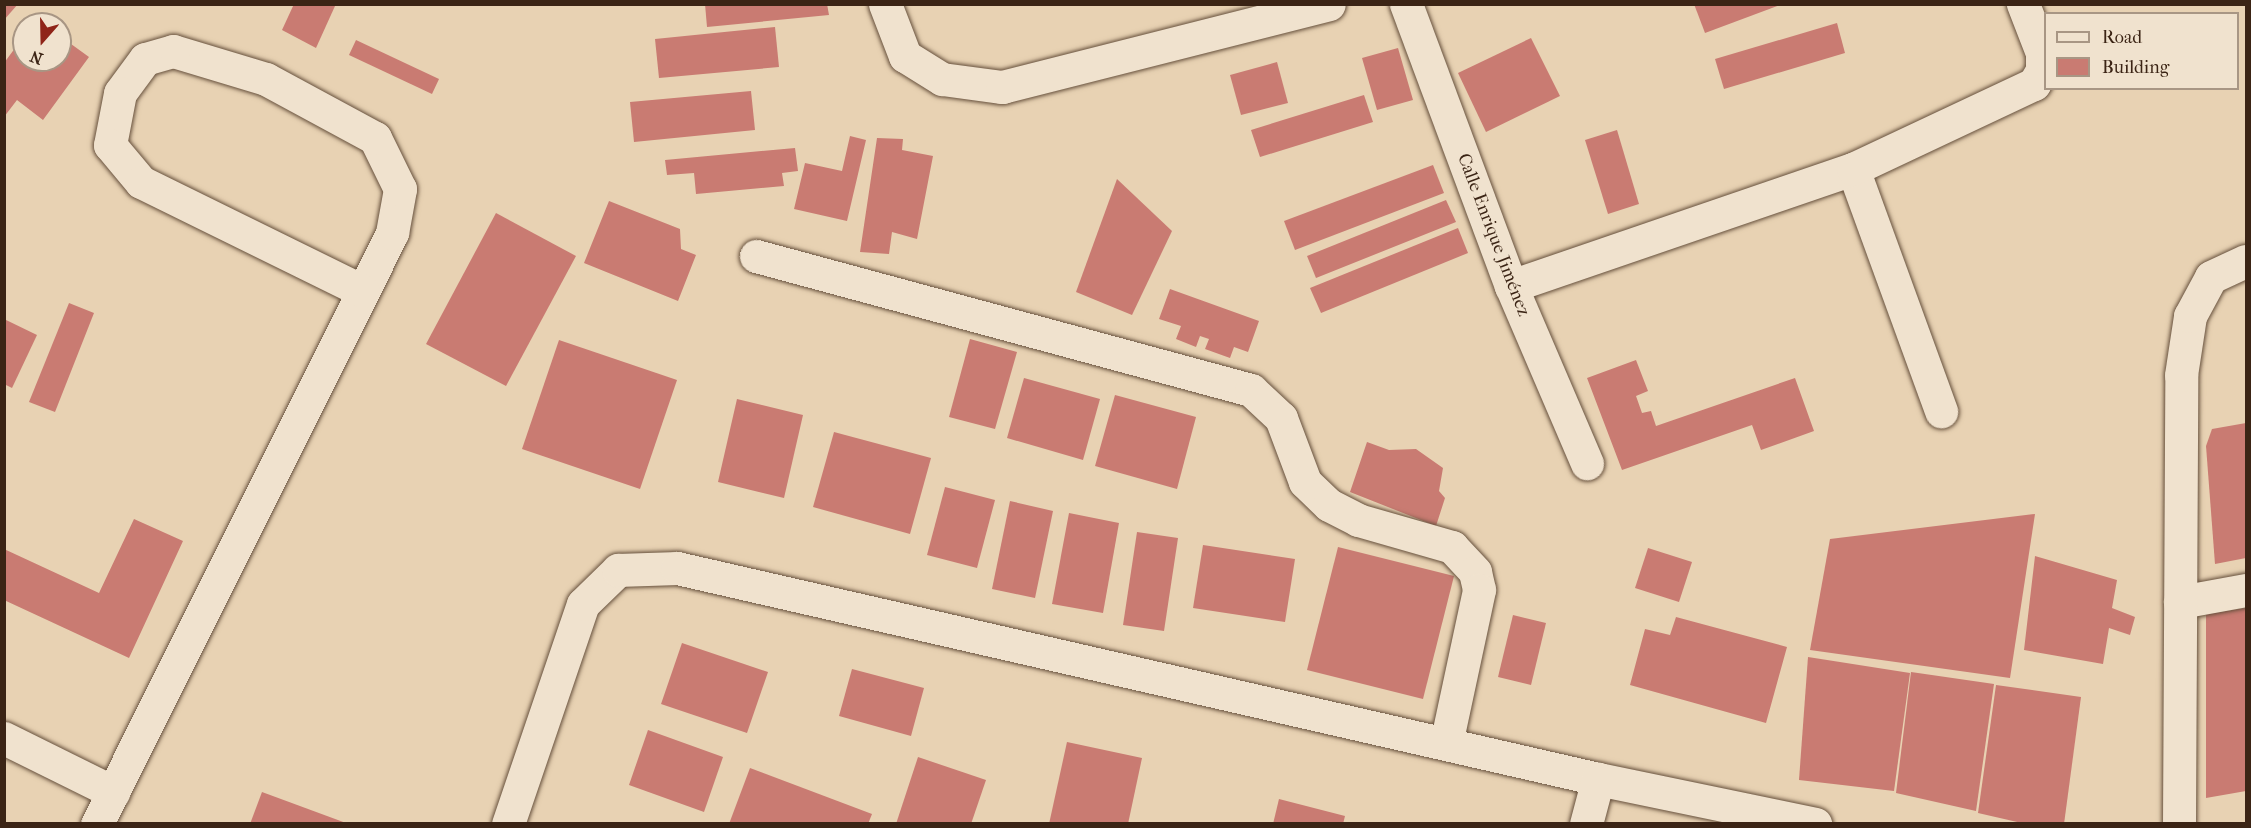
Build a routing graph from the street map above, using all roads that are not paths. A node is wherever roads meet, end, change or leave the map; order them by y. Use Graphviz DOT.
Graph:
graph roads {
  1 [pos="885,4"];
  2 [pos="1329,4"];
  3 [pos="1406,4"];
  4 [pos="2023,4"];
  5 [pos="1854,169"];
  6 [pos="756,256"];
  7 [pos="2247,261"];
  8 [pos="1511,285"];
  9 [pos="363,291"];
  10 [pos="1941,411"];
  11 [pos="1587,463"];
  12 [pos="2247,590"];
  13 [pos="2180,602"];
  14 [pos="4,738"];
  15 [pos="1446,744"];
  16 [pos="1598,779"];
  17 [pos="113,792"];
  18 [pos="97,824"];
  19 [pos="508,824"];
  20 [pos="1586,824"];
  21 [pos="1815,824"];
  22 [pos="2179,824"];
  1 -- 2 [label="street"];
  3 -- 8 [label="street, Calle Enrique Jiménez"];
  4 -- 5 [label="street"];
  5 -- 8 [label="street"];
  5 -- 10 [label="street"];
  6 -- 15 [label="street"];
  7 -- 13 [label="street"];
  8 -- 11 [label="street, Calle Enrique Jiménez"];
  9 -- 9 [label="street"];
  9 -- 17 [label="street"];
  12 -- 13 [label="street"];
  13 -- 22 [label="street"];
  14 -- 17 [label="street"];
  15 -- 16 [label="street"];
  15 -- 19 [label="street"];
  16 -- 20 [label="street"];
  16 -- 21 [label="street"];
  17 -- 18 [label="street"];
}
